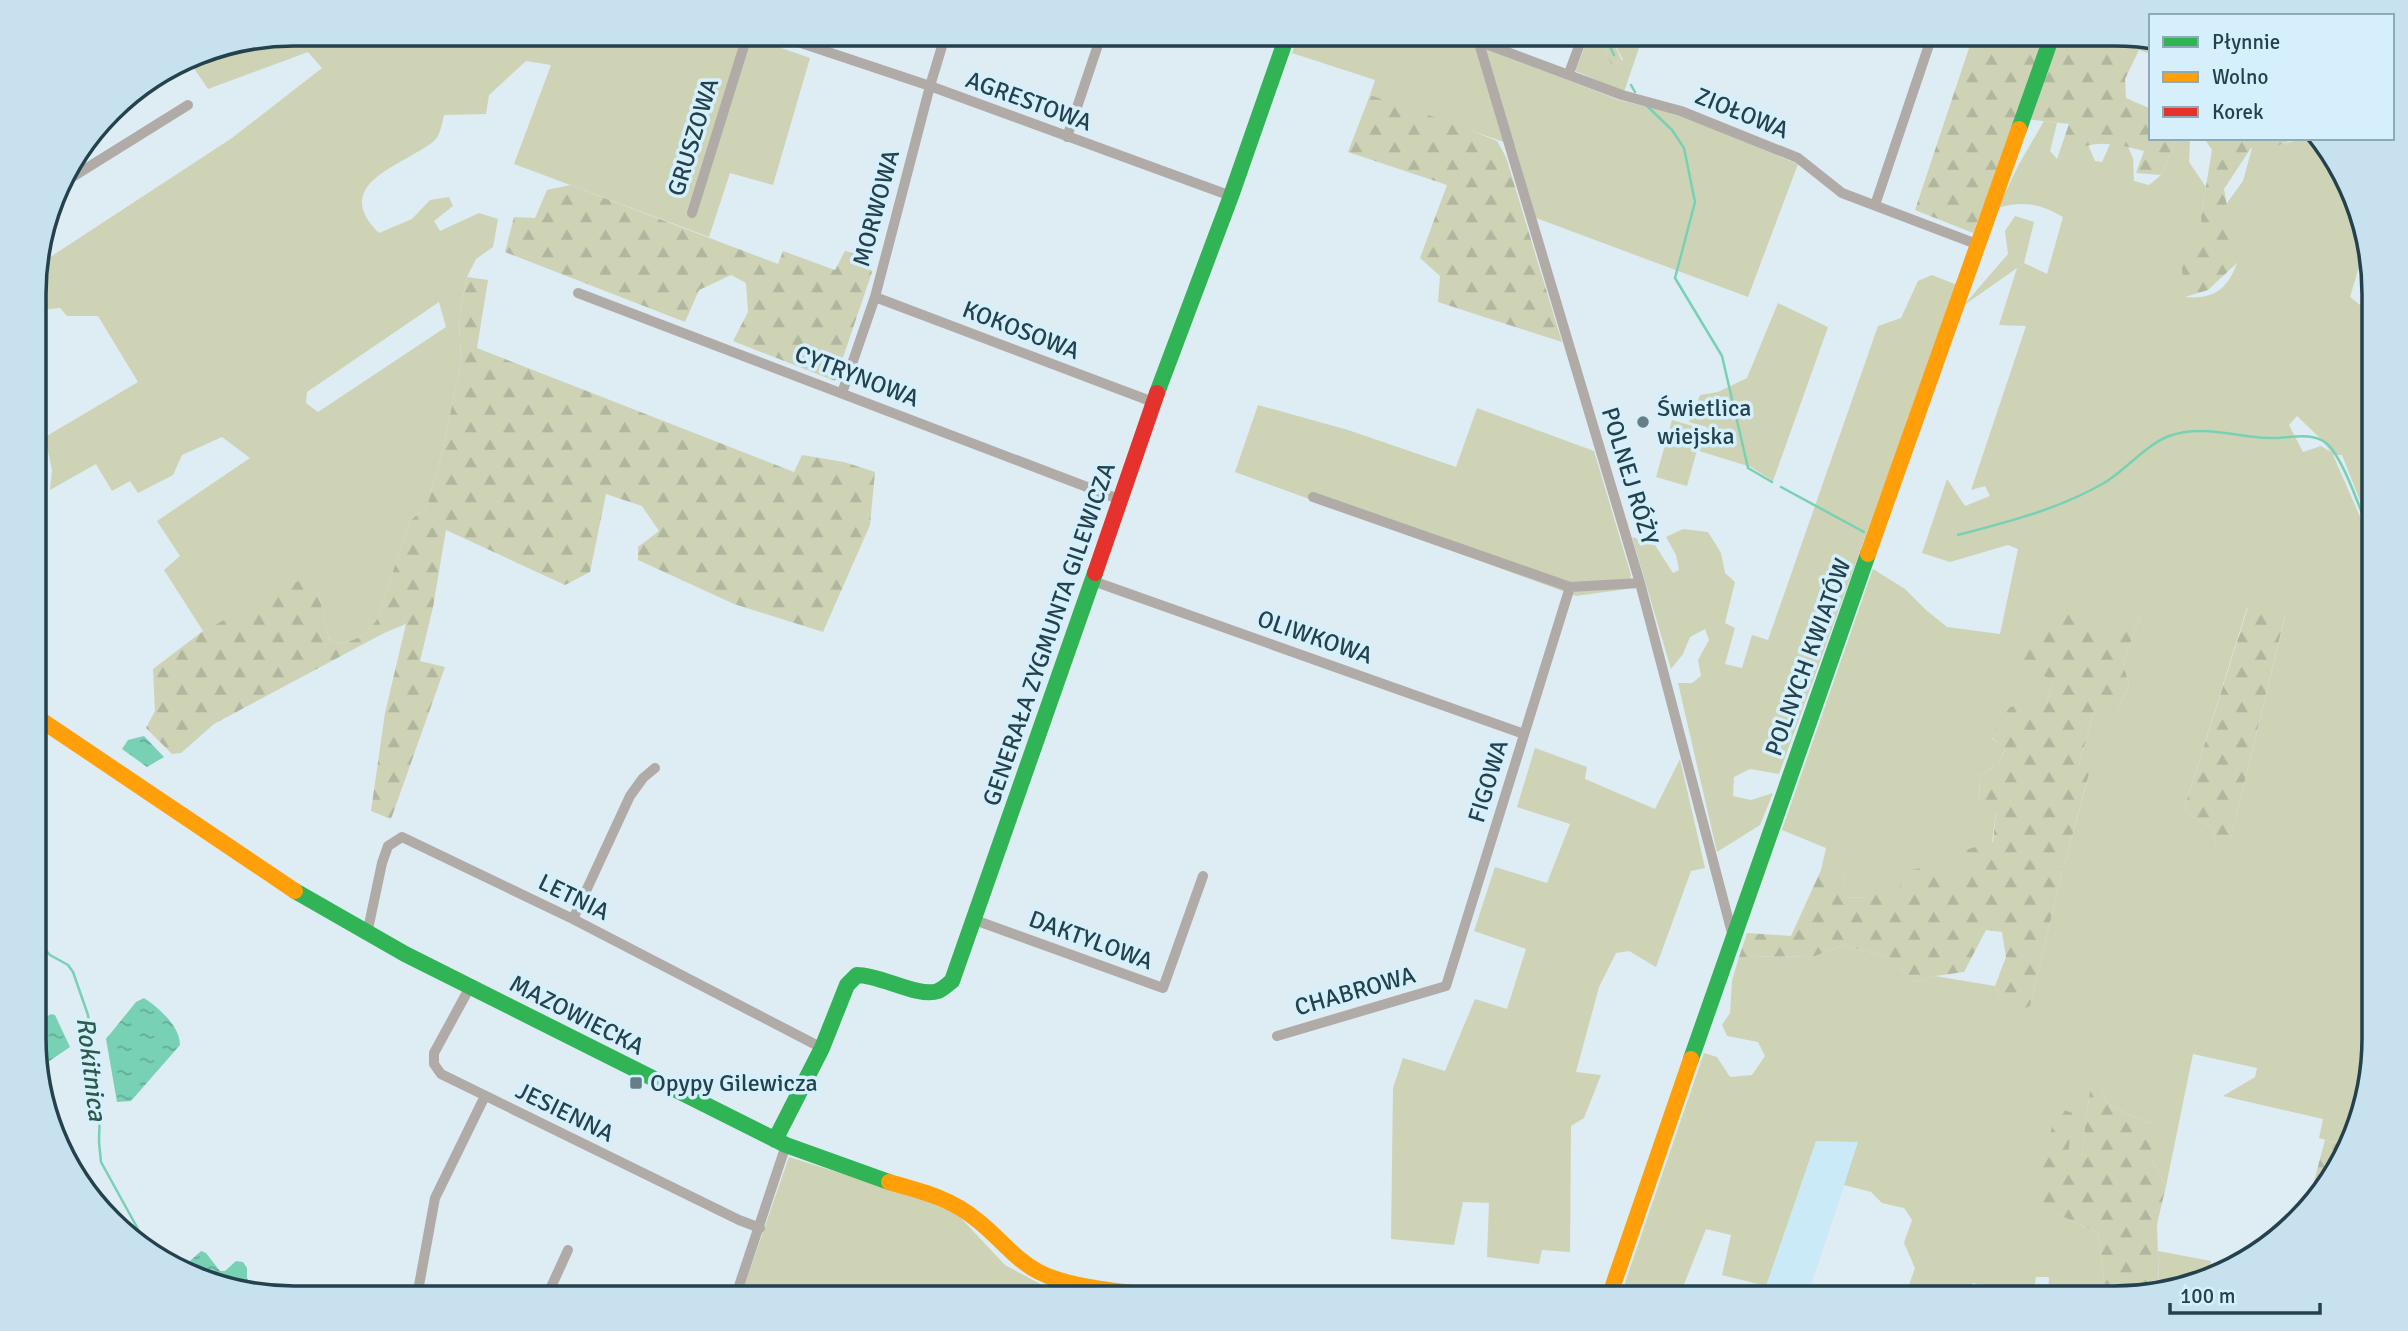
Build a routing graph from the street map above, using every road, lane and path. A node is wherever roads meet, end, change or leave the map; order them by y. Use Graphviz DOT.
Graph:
graph roads {
  1 [pos="744,46"];
  2 [pos="810,46"];
  3 [pos="942,46"];
  4 [pos="1098,46"];
  5 [pos="1283,46"];
  6 [pos="1480,46"];
  7 [pos="1500,46"];
  8 [pos="1579,46"];
  9 [pos="1929,46"];
  10 [pos="2048,46"];
  11 [pos="1569,73"];
  12 [pos="930,86"];
  13 [pos="188,105"];
  14 [pos="1067,137"];
  15 [pos="76,175"];
  16 [pos="1231,197"];
  17 [pos="1875,205"];
  18 [pos="692,213"];
  19 [pos="1979,245"];
  20 [pos="578,293"];
  21 [pos="875,297"];
  22 [pos="842,393"];
  23 [pos="1153,402"];
  24 [pos="1313,497"];
  25 [pos="1121,499"];
  26 [pos="1093,581"];
  27 [pos="1640,583"];
  28 [pos="1570,587"];
  29 [pos="46,723"];
  30 [pos="1524,734"];
  31 [pos="655,768"];
  32 [pos="1203,876"];
  33 [pos="573,919"];
  34 [pos="972,919"];
  35 [pos="367,934"];
  36 [pos="1733,935"];
  37 [pos="470,986"];
  38 [pos="1446,986"];
  39 [pos="1277,1036"];
  40 [pos="822,1048"];
  41 [pos="485,1096"];
  42 [pos="781,1142"];
  43 [pos="760,1228"];
  44 [pos="568,1250"];
  45 [pos="419,1286"];
  46 [pos="552,1286"];
  47 [pos="739,1286"];
  48 [pos="1087,1286"];
  49 [pos="1613,1286"];
  1 -- 18 [label="street, GRUSZOWA"];
  2 -- 12 [label="street, AGRESTOWA"];
  3 -- 12 [label="street, MORWOWA"];
  4 -- 14 [label="street"];
  5 -- 16 [label="street, GENERAŁA ZYGMUNTA GILEWICZA"];
  6 -- 27 [label="street, POLNEJ RÓŻY"];
  7 -- 11 [label="street, ZIOŁOWA"];
  8 -- 11 [label="street"];
  9 -- 17 [label="street"];
  10 -- 19 [label="street, POLNYCH KWIATÓW"];
  11 -- 17 [label="street, ZIOŁOWA"];
  12 -- 14 [label="street, AGRESTOWA"];
  12 -- 21 [label="street, MORWOWA"];
  13 -- 15 [label="street"];
  14 -- 16 [label="street, AGRESTOWA"];
  16 -- 23 [label="street, GENERAŁA ZYGMUNTA GILEWICZA"];
  17 -- 19 [label="street, ZIOŁOWA"];
  19 -- 36 [label="street, POLNYCH KWIATÓW"];
  20 -- 22 [label="street, CYTRYNOWA"];
  21 -- 22 [label="street, MORWOWA"];
  21 -- 23 [label="street, KOKOSOWA"];
  22 -- 25 [label="street, CYTRYNOWA"];
  23 -- 25 [label="street, GENERAŁA ZYGMUNTA GILEWICZA"];
  24 -- 28 [label="street"];
  25 -- 26 [label="street, GENERAŁA ZYGMUNTA GILEWICZA"];
  26 -- 30 [label="street, OLIWKOWA"];
  26 -- 34 [label="street, GENERAŁA ZYGMUNTA GILEWICZA"];
  27 -- 28 [label="street"];
  27 -- 36 [label="street, POLNEJ RÓŻY"];
  28 -- 30 [label="street, FIGOWA"];
  29 -- 35 [label="street, MAZOWIECKA"];
  30 -- 38 [label="street, FIGOWA"];
  31 -- 33 [label="street"];
  32 -- 34 [label="street, DAKTYLOWA"];
  33 -- 35 [label="street, LETNIA"];
  33 -- 40 [label="street, LETNIA"];
  34 -- 40 [label="street, GENERAŁA ZYGMUNTA GILEWICZA"];
  35 -- 37 [label="street, MAZOWIECKA"];
  36 -- 49 [label="street, POLNYCH KWIATÓW"];
  37 -- 41 [label="street, JESIENNA"];
  37 -- 42 [label="street, MAZOWIECKA"];
  38 -- 39 [label="street, CHABROWA"];
  40 -- 42 [label="street, GENERAŁA ZYGMUNTA GILEWICZA"];
  41 -- 43 [label="street, JESIENNA"];
  41 -- 45 [label="street"];
  42 -- 43 [label="street"];
  42 -- 48 [label="street, MAZOWIECKA"];
  43 -- 47 [label="street"];
  44 -- 46 [label="street"];
}
